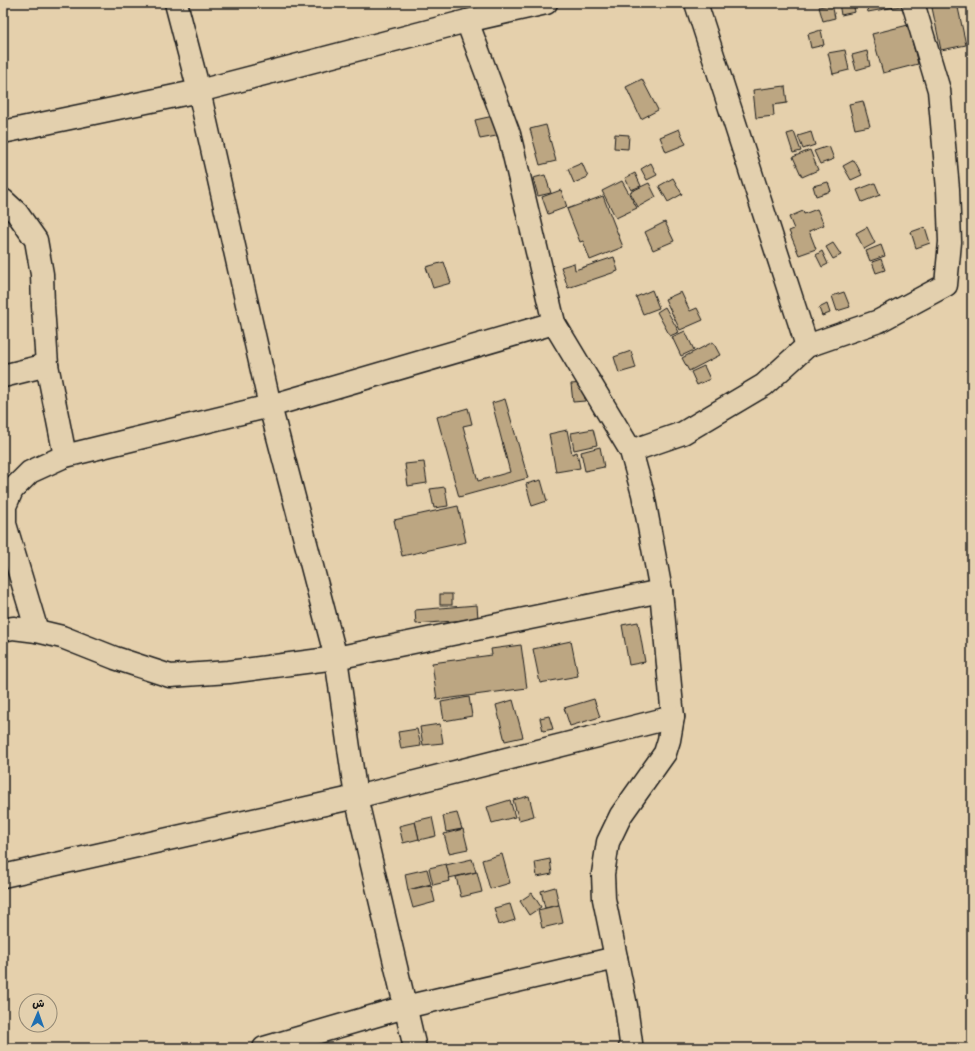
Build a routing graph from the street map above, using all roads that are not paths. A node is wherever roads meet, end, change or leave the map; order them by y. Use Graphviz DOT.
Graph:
graph roads {
  1 [pos="176,3"];
  2 [pos="546,3"];
  3 [pos="696,3"];
  4 [pos="912,3"];
  5 [pos="467,21"];
  6 [pos="199,91"];
  7 [pos="3,132"];
  8 [pos="3,200"];
  9 [pos="554,323"];
  10 [pos="807,346"];
  11 [pos="48,365"];
  12 [pos="3,376"];
  13 [pos="270,406"];
  14 [pos="631,451"];
  15 [pos="65,456"];
  16 [pos="660,591"];
  17 [pos="3,630"];
  18 [pos="37,631"];
  19 [pos="336,658"];
  20 [pos="673,717"];
  21 [pos="356,797"];
  22 [pos="3,876"];
  23 [pos="616,958"];
  24 [pos="405,1007"];
  25 [pos="264,1048"];
  26 [pos="415,1048"];
  27 [pos="630,1048"];
  1 -- 6 [label="street"];
  2 -- 5 [label="street"];
  3 -- 10 [label="street"];
  4 -- 10 [label="street"];
  5 -- 6 [label="street"];
  5 -- 9 [label="street"];
  6 -- 7 [label="street"];
  6 -- 13 [label="street"];
  8 -- 11 [label="street"];
  9 -- 13 [label="street"];
  9 -- 14 [label="street"];
  10 -- 14 [label="street"];
  11 -- 12 [label="street"];
  11 -- 15 [label="street"];
  13 -- 15 [label="street"];
  13 -- 19 [label="street"];
  14 -- 16 [label="street"];
  15 -- 18 [label="street"];
  16 -- 19 [label="street"];
  16 -- 20 [label="street"];
  17 -- 18 [label="street"];
  18 -- 19 [label="street"];
  19 -- 21 [label="street"];
  20 -- 21 [label="street"];
  20 -- 23 [label="street"];
  21 -- 22 [label="street"];
  21 -- 24 [label="street"];
  23 -- 24 [label="street"];
  23 -- 27 [label="street"];
  24 -- 25 [label="street"];
  24 -- 26 [label="street"];
}
